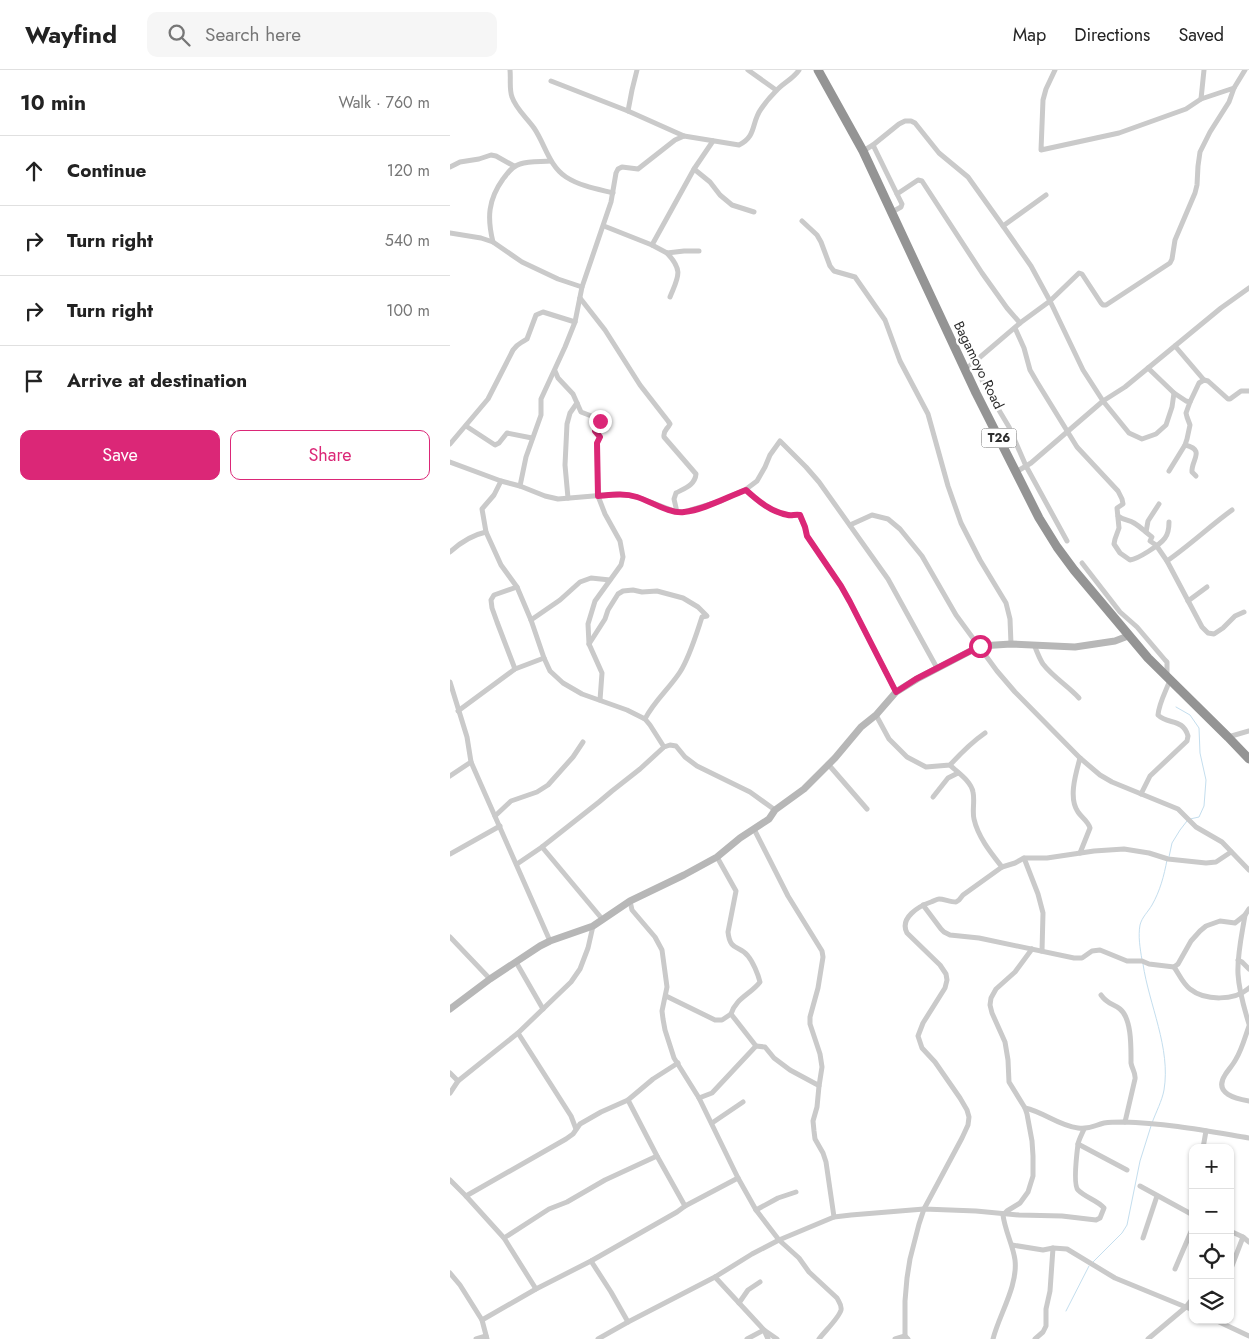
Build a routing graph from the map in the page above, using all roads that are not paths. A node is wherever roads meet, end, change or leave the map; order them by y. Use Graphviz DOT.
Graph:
graph roads {
  1 [pos="510,70"];
  2 [pos="629,70"];
  3 [pos="748,70"];
  4 [pos="799,70"];
  5 [pos="818,70"];
  6 [pos="1055,70"];
  7 [pos="1204,70"];
  8 [pos="1245,70"];
  9 [pos="637,71"];
  10 [pos="551,81"];
  11 [pos="1234,88"];
  12 [pos="776,90"];
  13 [pos="1201,99"];
  14 [pos="628,111"];
  15 [pos="684,136"];
  16 [pos="713,141"];
  17 [pos="873,145"];
  18 [pos="863,151"];
  19 [pos="551,161"];
  20 [pos="514,166"];
  21 [pos="450,167"];
  22 [pos="694,169"];
  23 [pos="613,194"];
  24 [pos="898,194"];
  25 [pos="1046,195"];
  26 [pos="754,212"];
  27 [pos="892,212"];
  28 [pos="802,221"];
  29 [pos="604,226"];
  30 [pos="1003,226"];
  31 [pos="450,232"];
  32 [pos="493,242"];
  33 [pos="652,246"];
  34 [pos="699,251"];
  35 [pos="667,253"];
  36 [pos="582,287"];
  37 [pos="1249,288"];
  38 [pos="670,297"];
  39 [pos="580,298"];
  40 [pos="1050,301"];
  41 [pos="574,322"];
  42 [pos="1020,323"];
  43 [pos="1015,328"];
  44 [pos="1175,346"];
  45 [pos="975,362"];
  46 [pos="1148,368"];
  47 [pos="965,370"];
  48 [pos="554,371"];
  49 [pos="1204,380"];
  50 [pos="1249,390"];
  51 [pos="1174,393"];
  52 [pos="1104,402"];
  53 [pos="1190,402"];
  54 [pos="577,403"];
  55 [pos="466,426"];
  56 [pos="1069,432"];
  57 [pos="532,438"];
  58 [pos="450,444"];
  59 [pos="1185,445"];
  60 [pos="450,462"];
  61 [pos="1026,466"];
  62 [pos="1169,471"];
  63 [pos="1016,472"];
  64 [pos="1196,476"];
  65 [pos="501,481"];
  66 [pos="520,486"];
  67 [pos="746,490"];
  68 [pos="598,496"];
  69 [pos="568,498"];
  70 [pos="1159,504"];
  71 [pos="1232,510"];
  72 [pos="677,512"];
  73 [pos="1118,516"];
  74 [pos="1169,522"];
  75 [pos="850,525"];
  76 [pos="486,532"];
  77 [pos="1146,532"];
  78 [pos="1067,541"];
  79 [pos="1156,545"];
  80 [pos="450,552"];
  81 [pos="1167,561"];
  82 [pos="1082,563"];
  83 [pos="610,580"];
  84 [pos="517,587"];
  85 [pos="1207,587"];
  86 [pos="1188,601"];
  87 [pos="1244,612"];
  88 [pos="1117,615"];
  89 [pos="531,620"];
  90 [pos="1128,636"];
  91 [pos="589,644"];
  92 [pos="1011,644"];
  93 [pos="1034,645"];
  94 [pos="980,646"];
  95 [pos="544,658"];
  96 [pos="937,668"];
  97 [pos="515,669"];
  98 [pos="1168,678"];
  99 [pos="450,682"];
  100 [pos="896,692"];
  101 [pos="1079,698"];
  102 [pos="600,700"];
  103 [pos="458,711"];
  104 [pos="876,715"];
  105 [pos="645,719"];
  106 [pos="1249,731"];
  107 [pos="985,733"];
  108 [pos="1228,737"];
  109 [pos="583,742"];
  110 [pos="664,747"];
  111 [pos="1080,758"];
  112 [pos="1249,759"];
  113 [pos="471,762"];
  114 [pos="828,764"];
  115 [pos="950,765"];
  116 [pos="958,773"];
  117 [pos="450,776"];
  118 [pos="1141,794"];
  119 [pos="933,797"];
  120 [pos="867,809"];
  121 [pos="774,810"];
  122 [pos="495,816"];
  123 [pos="500,826"];
  124 [pos="754,829"];
  125 [pos="542,847"];
  126 [pos="1231,852"];
  127 [pos="1080,853"];
  128 [pos="450,854"];
  129 [pos="717,857"];
  130 [pos="1024,858"];
  131 [pos="517,864"];
  132 [pos="1002,867"];
  133 [pos="1249,870"];
  134 [pos="630,901"];
  135 [pos="923,905"];
  136 [pos="1249,910"];
  137 [pos="1245,915"];
  138 [pos="602,920"];
  139 [pos="593,926"];
  140 [pos="450,936"];
  141 [pos="550,941"];
  142 [pos="1032,949"];
  143 [pos="1042,951"];
  144 [pos="1238,960"];
  145 [pos="516,962"];
  146 [pos="1174,967"];
  147 [pos="1249,969"];
  148 [pos="490,979"];
  149 [pos="1249,988"];
  150 [pos="1242,994"];
  151 [pos="1101,995"];
  152 [pos="666,996"];
  153 [pos="450,1009"];
  154 [pos="543,1009"];
  155 [pos="731,1014"];
  156 [pos="1249,1025"];
  157 [pos="518,1033"];
  158 [pos="756,1046"];
  159 [pos="678,1063"];
  160 [pos="450,1073"];
  161 [pos="458,1082"];
  162 [pos="819,1086"];
  163 [pos="450,1093"];
  164 [pos="699,1098"];
  165 [pos="628,1100"];
  166 [pos="1249,1101"];
  167 [pos="743,1102"];
  168 [pos="1025,1108"];
  169 [pos="1125,1122"];
  170 [pos="712,1123"];
  171 [pos="576,1129"];
  172 [pos="1084,1129"];
  173 [pos="1206,1130"];
  174 [pos="1249,1138"];
  175 [pos="1078,1144"];
  176 [pos="1204,1144"];
  177 [pos="657,1156"];
  178 [pos="1128,1170"];
  179 [pos="738,1178"];
  180 [pos="450,1180"];
  181 [pos="1140,1186"];
  182 [pos="796,1192"];
  183 [pos="466,1196"];
  184 [pos="1157,1196"];
  185 [pos="685,1206"];
  186 [pos="756,1210"];
  187 [pos="924,1210"];
  188 [pos="1189,1213"];
  189 [pos="1003,1214"];
  190 [pos="834,1217"];
  191 [pos="1234,1233"];
  192 [pos="1190,1234"];
  193 [pos="1243,1237"];
  194 [pos="504,1238"];
  195 [pos="1143,1238"];
  196 [pos="779,1240"];
  197 [pos="1249,1242"];
  198 [pos="1012,1245"];
  199 [pos="1053,1248"];
  200 [pos="591,1261"];
  201 [pos="1234,1261"];
  202 [pos="1174,1269"];
  203 [pos="450,1273"];
  204 [pos="715,1277"];
  205 [pos="760,1282"];
  206 [pos="536,1289"];
  207 [pos="1189,1303"];
  208 [pos="739,1304"];
  209 [pos="1186,1307"];
  210 [pos="1189,1308"];
  211 [pos="482,1320"];
  212 [pos="628,1322"];
  213 [pos="1224,1324"];
  214 [pos="764,1330"];
  215 [pos="1249,1336"];
  216 [pos="486,1337"];
  217 [pos="906,1338"];
  218 [pos="476,1339"];
  219 [pos="598,1339"];
  220 [pos="747,1339"];
  221 [pos="768,1339"];
  222 [pos="777,1339"];
  223 [pos="819,1339"];
  224 [pos="895,1339"];
  225 [pos="993,1339"];
  226 [pos="1036,1339"];
  227 [pos="1148,1339"];
  1 -- 19 [label="street"];
  2 -- 9 [label="street"];
  3 -- 12 [label="street"];
  4 -- 12 [label="street"];
  5 -- 18 [label="highway, Bagamoyo Road / T26"];
  6 -- 13 [label="street"];
  7 -- 13 [label="street"];
  8 -- 11 [label="street"];
  9 -- 14 [label="street"];
  10 -- 14 [label="street"];
  11 -- 13 [label="street"];
  11 -- 40 [label="street"];
  12 -- 16 [label="street"];
  14 -- 15 [label="street"];
  15 -- 16 [label="street"];
  15 -- 23 [label="street"];
  16 -- 22 [label="street"];
  17 -- 18 [label="street"];
  17 -- 24 [label="street"];
  17 -- 30 [label="street"];
  18 -- 27 [label="highway, Bagamoyo Road / T26"];
  19 -- 20 [label="street"];
  19 -- 23 [label="street"];
  20 -- 21 [label="street"];
  20 -- 32 [label="street"];
  22 -- 26 [label="street"];
  22 -- 33 [label="street"];
  23 -- 29 [label="street"];
  24 -- 27 [label="street"];
  24 -- 42 [label="street"];
  25 -- 30 [label="street"];
  27 -- 47 [label="highway, Bagamoyo Road / T26"];
  28 -- 92 [label="street"];
  29 -- 33 [label="street"];
  29 -- 36 [label="street"];
  30 -- 40 [label="street"];
  31 -- 32 [label="street"];
  32 -- 36 [label="street"];
  33 -- 35 [label="street"];
  34 -- 35 [label="street"];
  35 -- 38 [label="street"];
  36 -- 39 [label="street"];
  37 -- 44 [label="street"];
  39 -- 41 [label="street"];
  39 -- 72 [label="street"];
  40 -- 42 [label="street"];
  40 -- 52 [label="street"];
  41 -- 48 [label="street"];
  41 -- 55 [label="street"];
  42 -- 43 [label="street"];
  43 -- 45 [label="street"];
  43 -- 56 [label="street"];
  44 -- 46 [label="street"];
  44 -- 49 [label="street"];
  45 -- 47 [label="street"];
  45 -- 61 [label="street"];
  46 -- 51 [label="street"];
  46 -- 52 [label="street"];
  47 -- 63 [label="highway, Bagamoyo Road / T26"];
  48 -- 54 [label="street"];
  48 -- 57 [label="street"];
  49 -- 50 [label="street"];
  49 -- 53 [label="street"];
  51 -- 52 [label="street"];
  51 -- 53 [label="street"];
  52 -- 56 [label="street"];
  53 -- 59 [label="street"];
  54 -- 68 [label="street"];
  54 -- 69 [label="street"];
  55 -- 57 [label="street"];
  55 -- 58 [label="street"];
  56 -- 61 [label="street"];
  56 -- 73 [label="street"];
  57 -- 66 [label="street"];
  59 -- 62 [label="street"];
  59 -- 64 [label="street"];
  60 -- 65 [label="street"];
  61 -- 63 [label="street"];
  61 -- 78 [label="street"];
  63 -- 88 [label="highway, Bagamoyo Road / T26"];
  65 -- 66 [label="street"];
  65 -- 76 [label="street"];
  66 -- 69 [label="street"];
  67 -- 72 [label="street"];
  67 -- 75 [label="street"];
  67 -- 100 [label="street"];
  68 -- 69 [label="street"];
  68 -- 72 [label="street"];
  68 -- 83 [label="street"];
  70 -- 77 [label="street"];
  71 -- 81 [label="street"];
  73 -- 77 [label="street"];
  73 -- 79 [label="street"];
  74 -- 79 [label="street"];
  75 -- 94 [label="street"];
  75 -- 96 [label="street"];
  76 -- 80 [label="street"];
  76 -- 84 [label="street"];
  77 -- 79 [label="street"];
  79 -- 81 [label="street"];
  81 -- 86 [label="street"];
  82 -- 88 [label="street"];
  83 -- 89 [label="street"];
  83 -- 91 [label="street"];
  84 -- 89 [label="street"];
  84 -- 97 [label="street"];
  85 -- 86 [label="street"];
  86 -- 87 [label="street"];
  88 -- 90 [label="highway, Bagamoyo Road / T26"];
  88 -- 98 [label="street"];
  89 -- 95 [label="street"];
  90 -- 93 [label="street"];
  90 -- 98 [label="highway, Bagamoyo Road / T26"];
  91 -- 102 [label="street"];
  91 -- 105 [label="street"];
  92 -- 93 [label="street"];
  92 -- 94 [label="street"];
  93 -- 101 [label="street"];
  94 -- 96 [label="street"];
  94 -- 111 [label="street"];
  95 -- 97 [label="street"];
  95 -- 102 [label="street"];
  96 -- 100 [label="street"];
  97 -- 103 [label="street"];
  98 -- 108 [label="highway, Bagamoyo Road / T26"];
  98 -- 118 [label="street"];
  99 -- 103 [label="street"];
  100 -- 104 [label="street"];
  102 -- 105 [label="street"];
  103 -- 113 [label="street"];
  104 -- 114 [label="street"];
  104 -- 115 [label="street"];
  105 -- 110 [label="street"];
  106 -- 108 [label="street"];
  107 -- 115 [label="street"];
  108 -- 112 [label="highway, Bagamoyo Road / T26"];
  109 -- 122 [label="street"];
  110 -- 121 [label="street"];
  110 -- 125 [label="street"];
  111 -- 118 [label="street"];
  111 -- 127 [label="street"];
  113 -- 117 [label="street"];
  113 -- 122 [label="street"];
  114 -- 120 [label="street"];
  114 -- 121 [label="street"];
  115 -- 116 [label="street"];
  116 -- 119 [label="street"];
  116 -- 132 [label="street"];
  118 -- 126 [label="street"];
  121 -- 124 [label="street"];
  122 -- 123 [label="street"];
  123 -- 128 [label="street"];
  123 -- 131 [label="street"];
  124 -- 129 [label="street"];
  124 -- 162 [label="street"];
  125 -- 131 [label="street"];
  125 -- 138 [label="street"];
  126 -- 127 [label="street"];
  126 -- 133 [label="street"];
  127 -- 130 [label="street"];
  129 -- 134 [label="street"];
  129 -- 155 [label="street"];
  130 -- 132 [label="street"];
  130 -- 143 [label="street"];
  131 -- 141 [label="street"];
  132 -- 135 [label="street"];
  134 -- 138 [label="street"];
  134 -- 152 [label="street"];
  135 -- 142 [label="street"];
  135 -- 187 [label="street"];
  136 -- 137 [label="street"];
  137 -- 144 [label="street"];
  137 -- 146 [label="street"];
  138 -- 139 [label="street"];
  139 -- 141 [label="street"];
  139 -- 154 [label="street"];
  140 -- 148 [label="street"];
  141 -- 145 [label="street"];
  142 -- 143 [label="street"];
  142 -- 168 [label="street"];
  143 -- 146 [label="street"];
  144 -- 147 [label="street"];
  144 -- 150 [label="street"];
  145 -- 148 [label="street"];
  145 -- 154 [label="street"];
  146 -- 150 [label="street"];
  148 -- 153 [label="street"];
  149 -- 150 [label="street"];
  150 -- 156 [label="street"];
  151 -- 169 [label="street"];
  152 -- 155 [label="street"];
  152 -- 159 [label="street"];
  154 -- 157 [label="street"];
  155 -- 158 [label="street"];
  156 -- 166 [label="street"];
  157 -- 161 [label="street"];
  157 -- 171 [label="street"];
  158 -- 162 [label="street"];
  158 -- 164 [label="street"];
  159 -- 164 [label="street"];
  159 -- 165 [label="street"];
  160 -- 161 [label="street"];
  161 -- 163 [label="street"];
  162 -- 190 [label="street"];
  164 -- 170 [label="street"];
  165 -- 171 [label="street"];
  165 -- 177 [label="street"];
  167 -- 170 [label="street"];
  168 -- 172 [label="street"];
  168 -- 189 [label="street"];
  169 -- 172 [label="street"];
  169 -- 173 [label="street"];
  170 -- 179 [label="street"];
  171 -- 183 [label="street"];
  172 -- 175 [label="street"];
  173 -- 174 [label="street"];
  173 -- 176 [label="street"];
  175 -- 178 [label="street"];
  175 -- 189 [label="street"];
  177 -- 185 [label="street"];
  177 -- 194 [label="street"];
  179 -- 185 [label="street"];
  179 -- 186 [label="street"];
  180 -- 183 [label="street"];
  181 -- 184 [label="street"];
  182 -- 186 [label="street"];
  183 -- 194 [label="street"];
  184 -- 188 [label="street"];
  184 -- 195 [label="street"];
  185 -- 200 [label="street"];
  186 -- 196 [label="street"];
  187 -- 189 [label="street"];
  187 -- 190 [label="street"];
  187 -- 217 [label="street"];
  189 -- 198 [label="street"];
  190 -- 196 [label="street"];
  191 -- 193 [label="street"];
  192 -- 202 [label="street"];
  193 -- 197 [label="street"];
  193 -- 201 [label="street"];
  194 -- 206 [label="street"];
  196 -- 204 [label="street"];
  196 -- 223 [label="street"];
  198 -- 199 [label="street"];
  198 -- 225 [label="street"];
  199 -- 209 [label="street"];
  199 -- 226 [label="street"];
  200 -- 206 [label="street"];
  200 -- 212 [label="street"];
  203 -- 211 [label="street"];
  204 -- 208 [label="street"];
  204 -- 212 [label="street"];
  205 -- 208 [label="street"];
  206 -- 211 [label="street"];
  207 -- 209 [label="street"];
  208 -- 214 [label="street"];
  209 -- 210 [label="street"];
  209 -- 227 [label="street"];
  211 -- 216 [label="street"];
  212 -- 219 [label="street"];
  213 -- 215 [label="street"];
  214 -- 220 [label="street"];
  214 -- 221 [label="street"];
  214 -- 222 [label="street"];
  216 -- 218 [label="street"];
  217 -- 224 [label="street"];
}
